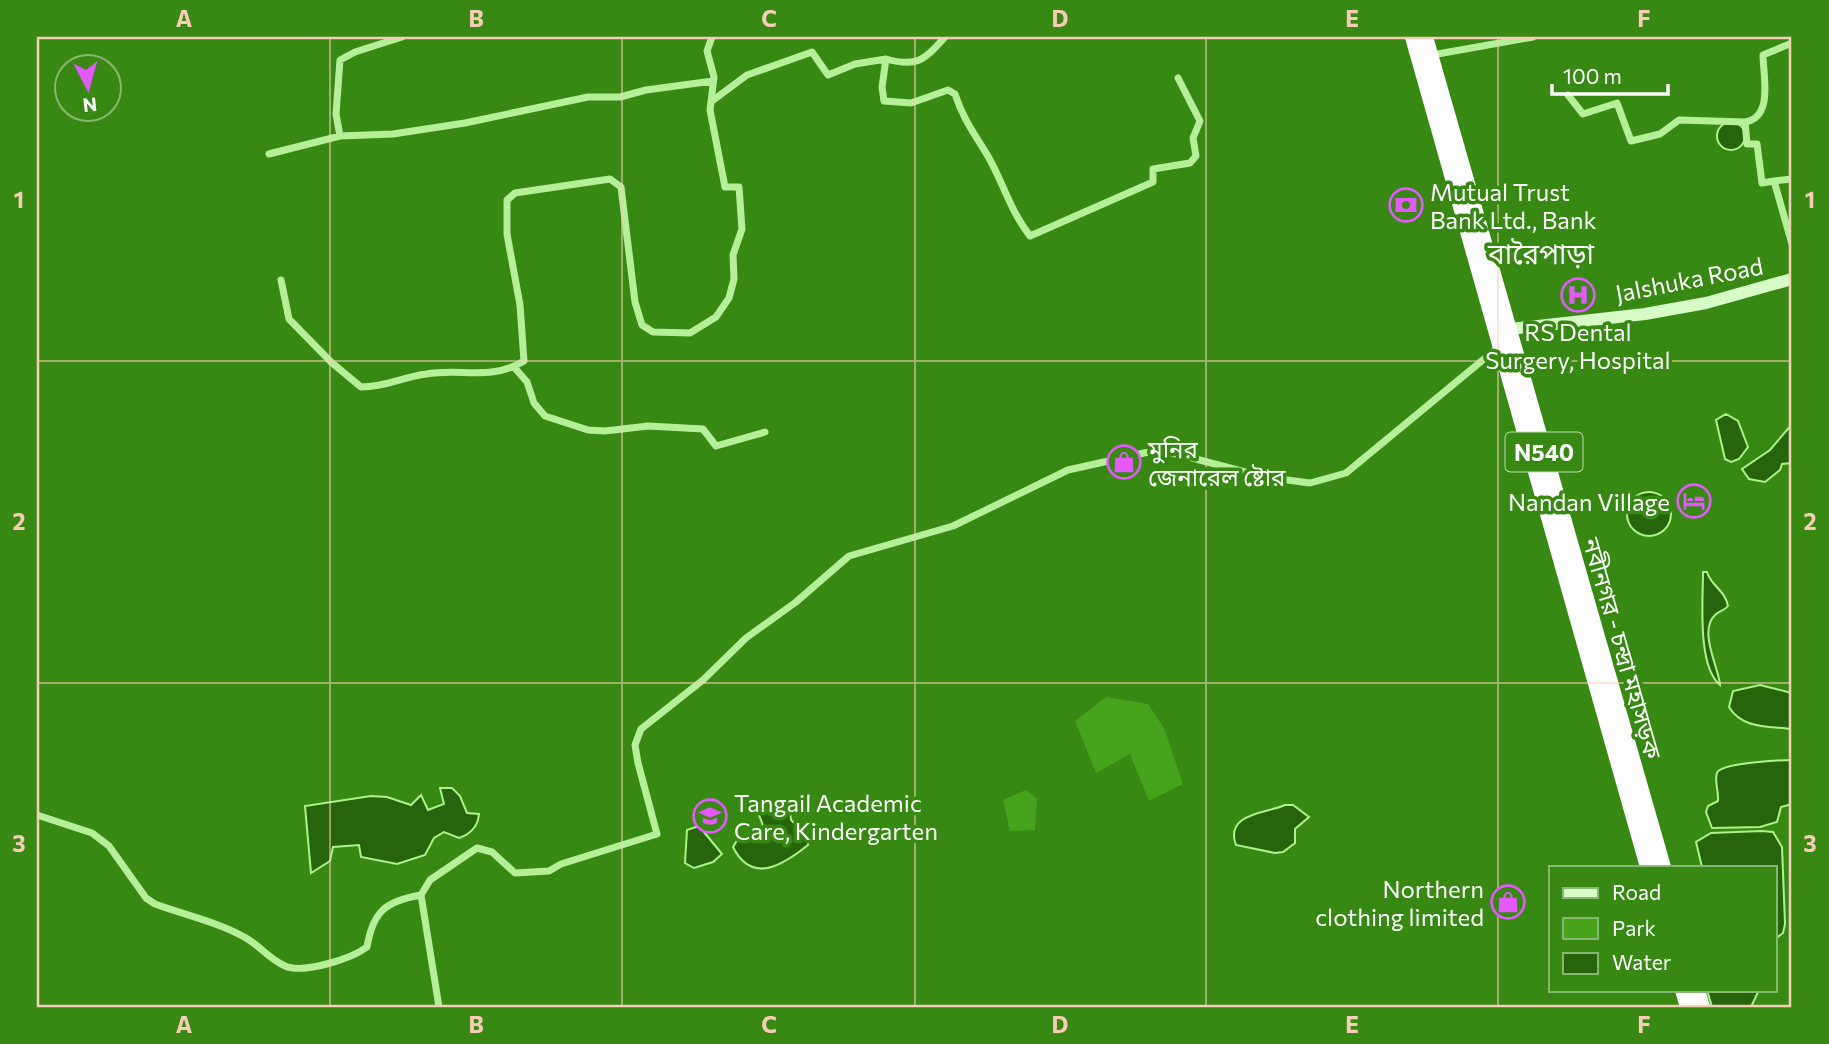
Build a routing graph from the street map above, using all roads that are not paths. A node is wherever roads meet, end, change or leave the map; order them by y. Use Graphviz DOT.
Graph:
graph roads {
  1 [pos="402,37"];
  2 [pos="712,37"];
  3 [pos="945,37"];
  4 [pos="1413,37"];
  5 [pos="1425,37"];
  6 [pos="1533,37"];
  7 [pos="1792,43"];
  8 [pos="1431,55"];
  9 [pos="886,59"];
  10 [pos="1178,78"];
  11 [pos="713,81"];
  12 [pos="1568,95"];
  13 [pos="712,101"];
  14 [pos="1745,122"];
  15 [pos="340,136"];
  16 [pos="269,154"];
  17 [pos="1792,179"];
  18 [pos="1774,181"];
  19 [pos="1792,244"];
  20 [pos="1792,279"];
  21 [pos="281,280"];
  22 [pos="1510,329"];
  23 [pos="1501,344"];
  24 [pos="514,367"];
  25 [pos="765,432"];
  26 [pos="1605,687"];
  27 [pos="37,815"];
  28 [pos="1648,866"];
  29 [pos="1663,866"];
  30 [pos="421,895"];
  31 [pos="439,1007"];
  1 -- 15 [label="street"];
  2 -- 11 [label="street"];
  3 -- 9 [label="street"];
  4 -- 23 [label="highway, নবীনগর - চন্দ্রা মহাসড়ক / N540"];
  5 -- 8 [label="highway, নবীনগর - চন্দ্রা মহাসড়ক / N540"];
  6 -- 8 [label="street"];
  7 -- 14 [label="street"];
  8 -- 22 [label="highway, নবীনগর - চন্দ্রা মহাসড়ক / N540"];
  9 -- 10 [label="street"];
  9 -- 13 [label="street"];
  11 -- 13 [label="street"];
  11 -- 15 [label="street"];
  12 -- 14 [label="street"];
  13 -- 24 [label="street"];
  14 -- 18 [label="street"];
  15 -- 16 [label="street"];
  17 -- 18 [label="street"];
  18 -- 19 [label="street"];
  20 -- 22 [label="street, Jalshuka Road"];
  21 -- 24 [label="street"];
  22 -- 26 [label="highway, নবীনগর - চন্দ্রা মহাসড়ক / N540"];
  23 -- 26 [label="highway, নবীনগর - চন্দ্রা মহাসড়ক / N540"];
  23 -- 30 [label="street"];
  24 -- 25 [label="street"];
  26 -- 28 [label="highway, নবীনগর - চন্দ্রা মহাসড়ক / N540"];
  26 -- 29 [label="highway, নবীনগর - চন্দ্রা মহাসড়ক / N540"];
  27 -- 30 [label="street"];
  30 -- 31 [label="street"];
}
